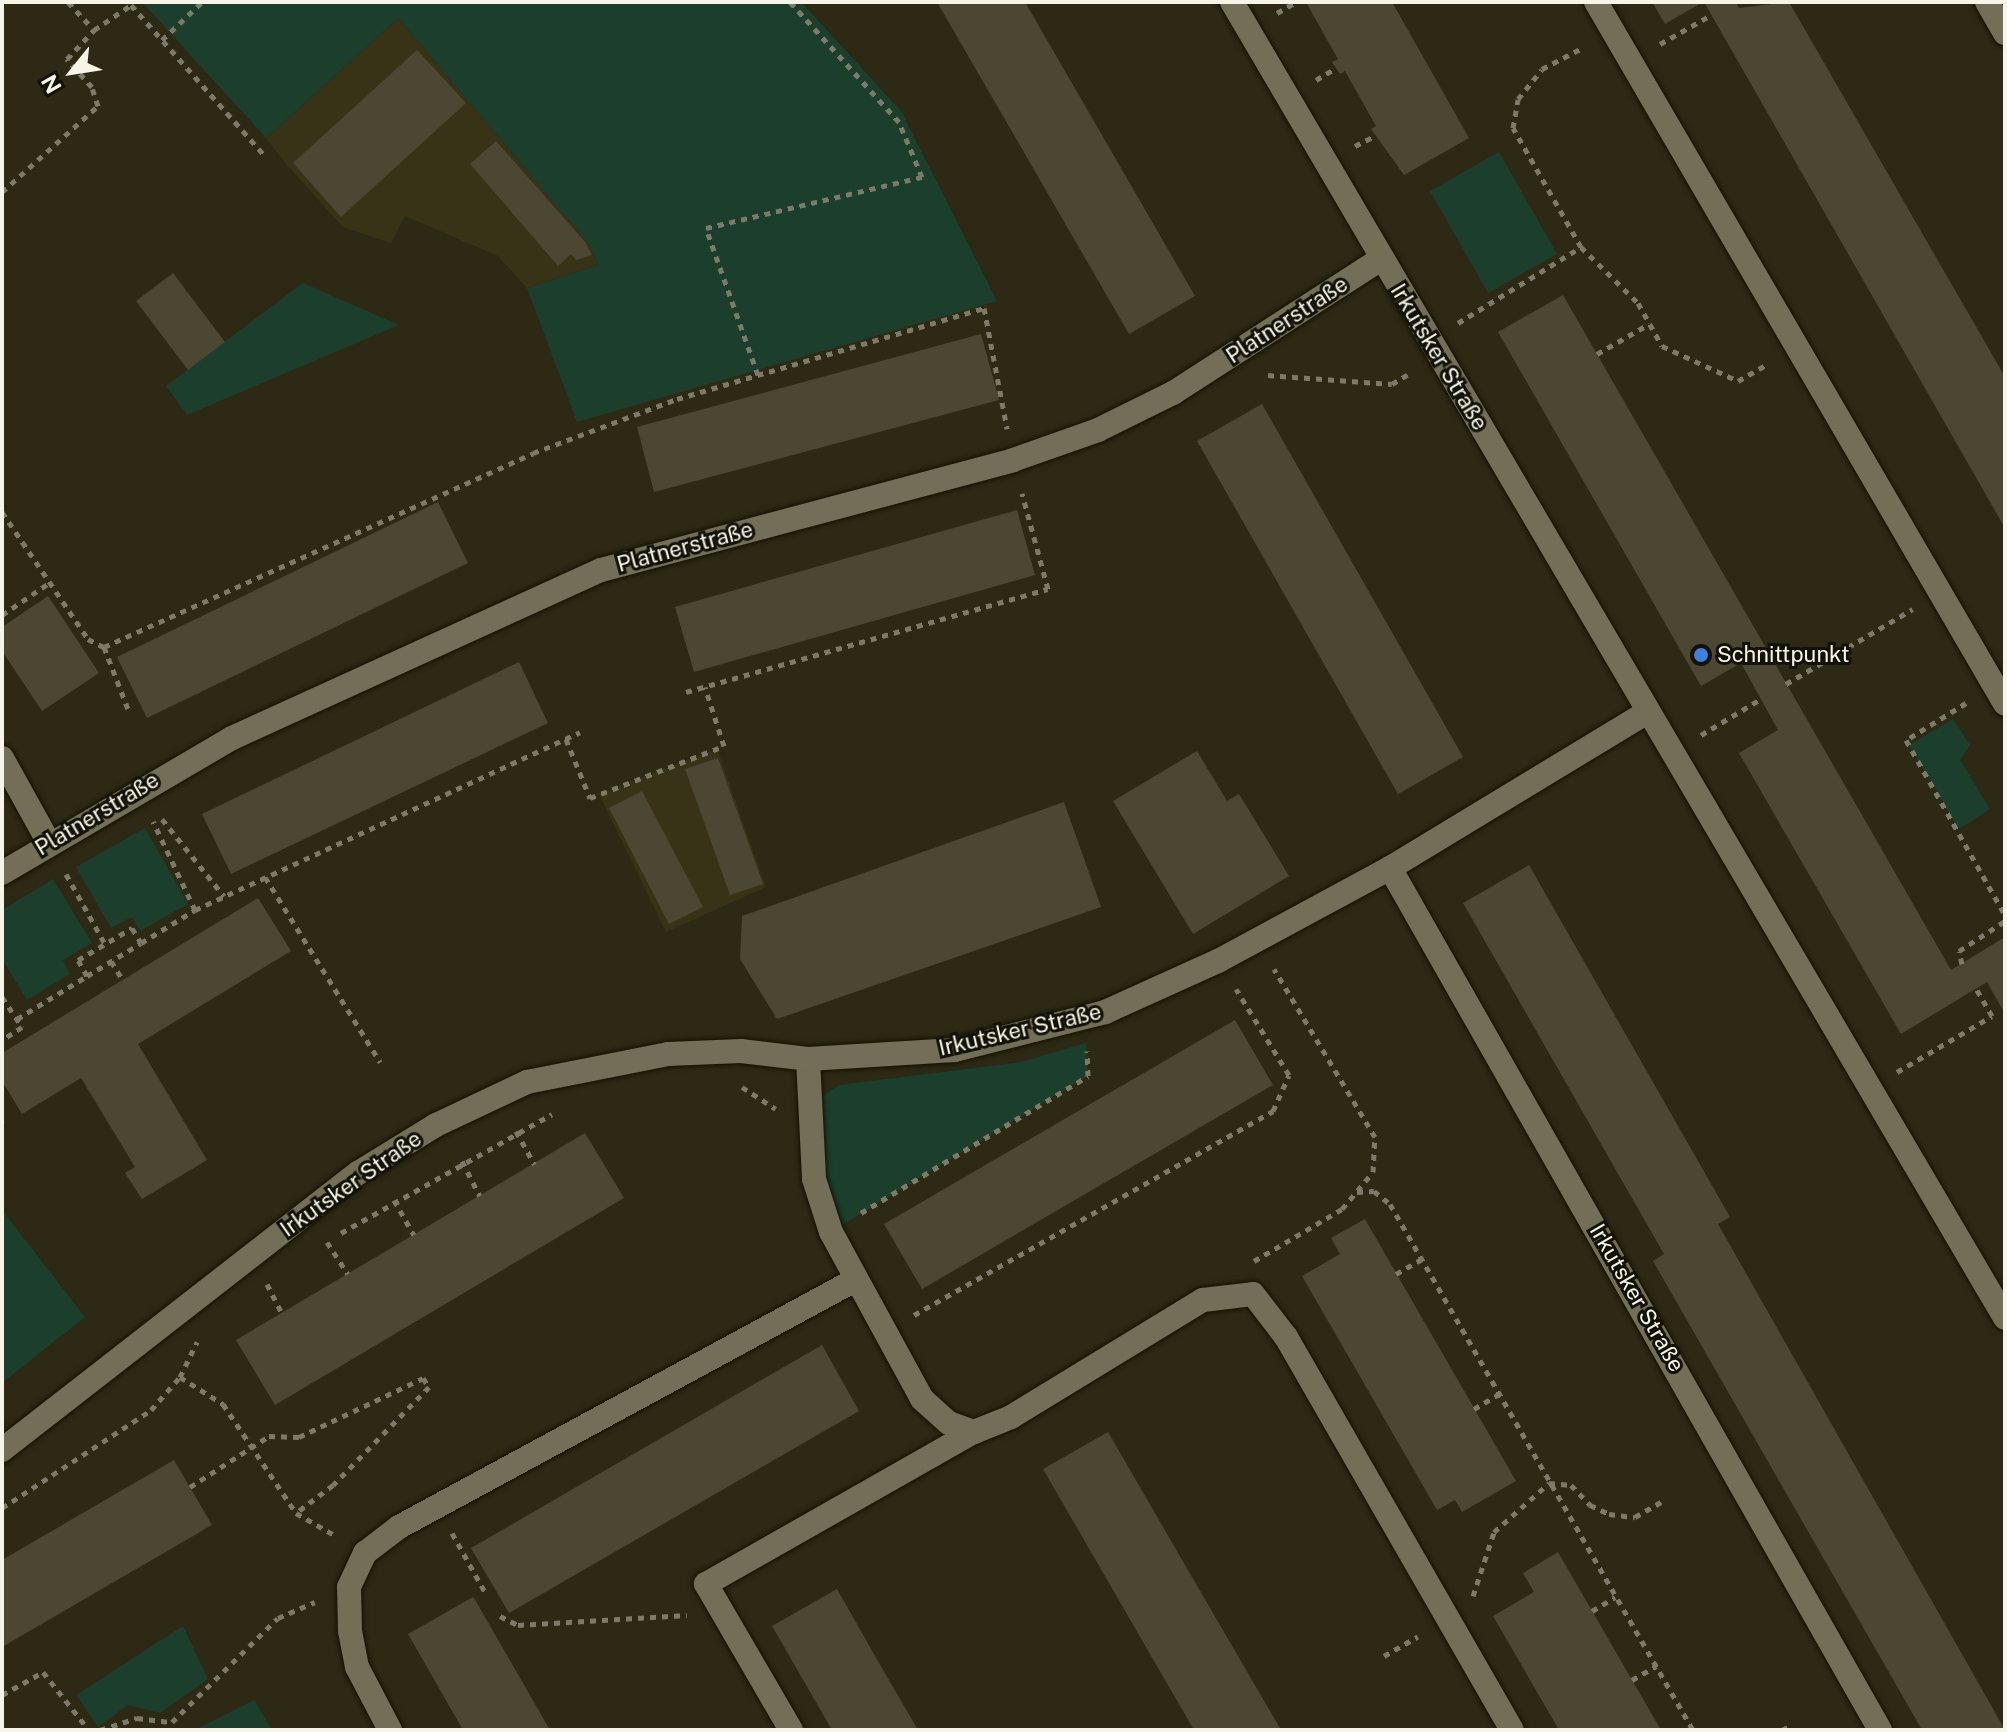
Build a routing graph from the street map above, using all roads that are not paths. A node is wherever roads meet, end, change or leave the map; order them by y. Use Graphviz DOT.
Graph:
graph roads {
  1 [pos="1232,2"];
  2 [pos="1596,2"];
  3 [pos="1987,2"];
  4 [pos="2005,33"];
  5 [pos="1381,259"];
  6 [pos="2000,694"];
  7 [pos="1648,712"];
  8 [pos="2,758"];
  9 [pos="48,841"];
  10 [pos="1390,868"];
  11 [pos="2,873"];
  12 [pos="808,1059"];
  13 [pos="855,1280"];
  14 [pos="2005,1318"];
  15 [pos="974,1432"];
  16 [pos="2,1450"];
  17 [pos="390,1730"];
  18 [pos="791,1730"];
  19 [pos="1512,1730"];
  20 [pos="1880,1730"];
  1 -- 5 [label="street, Irkutsker Straße"];
  2 -- 6 [label="street"];
  3 -- 4 [label="street"];
  5 -- 7 [label="street, Irkutsker Straße"];
  5 -- 9 [label="street, Platnerstraße"];
  7 -- 10 [label="street, Irkutsker Straße"];
  7 -- 14 [label="street, Irkutsker Straße"];
  8 -- 9 [label="street"];
  9 -- 11 [label="street, Platnerstraße"];
  10 -- 12 [label="street, Irkutsker Straße"];
  10 -- 20 [label="street, Irkutsker Straße"];
  12 -- 13 [label="street"];
  12 -- 16 [label="street, Irkutsker Straße"];
  13 -- 15 [label="street"];
  13 -- 17 [label="street"];
  15 -- 18 [label="street"];
  15 -- 19 [label="street"];
}
